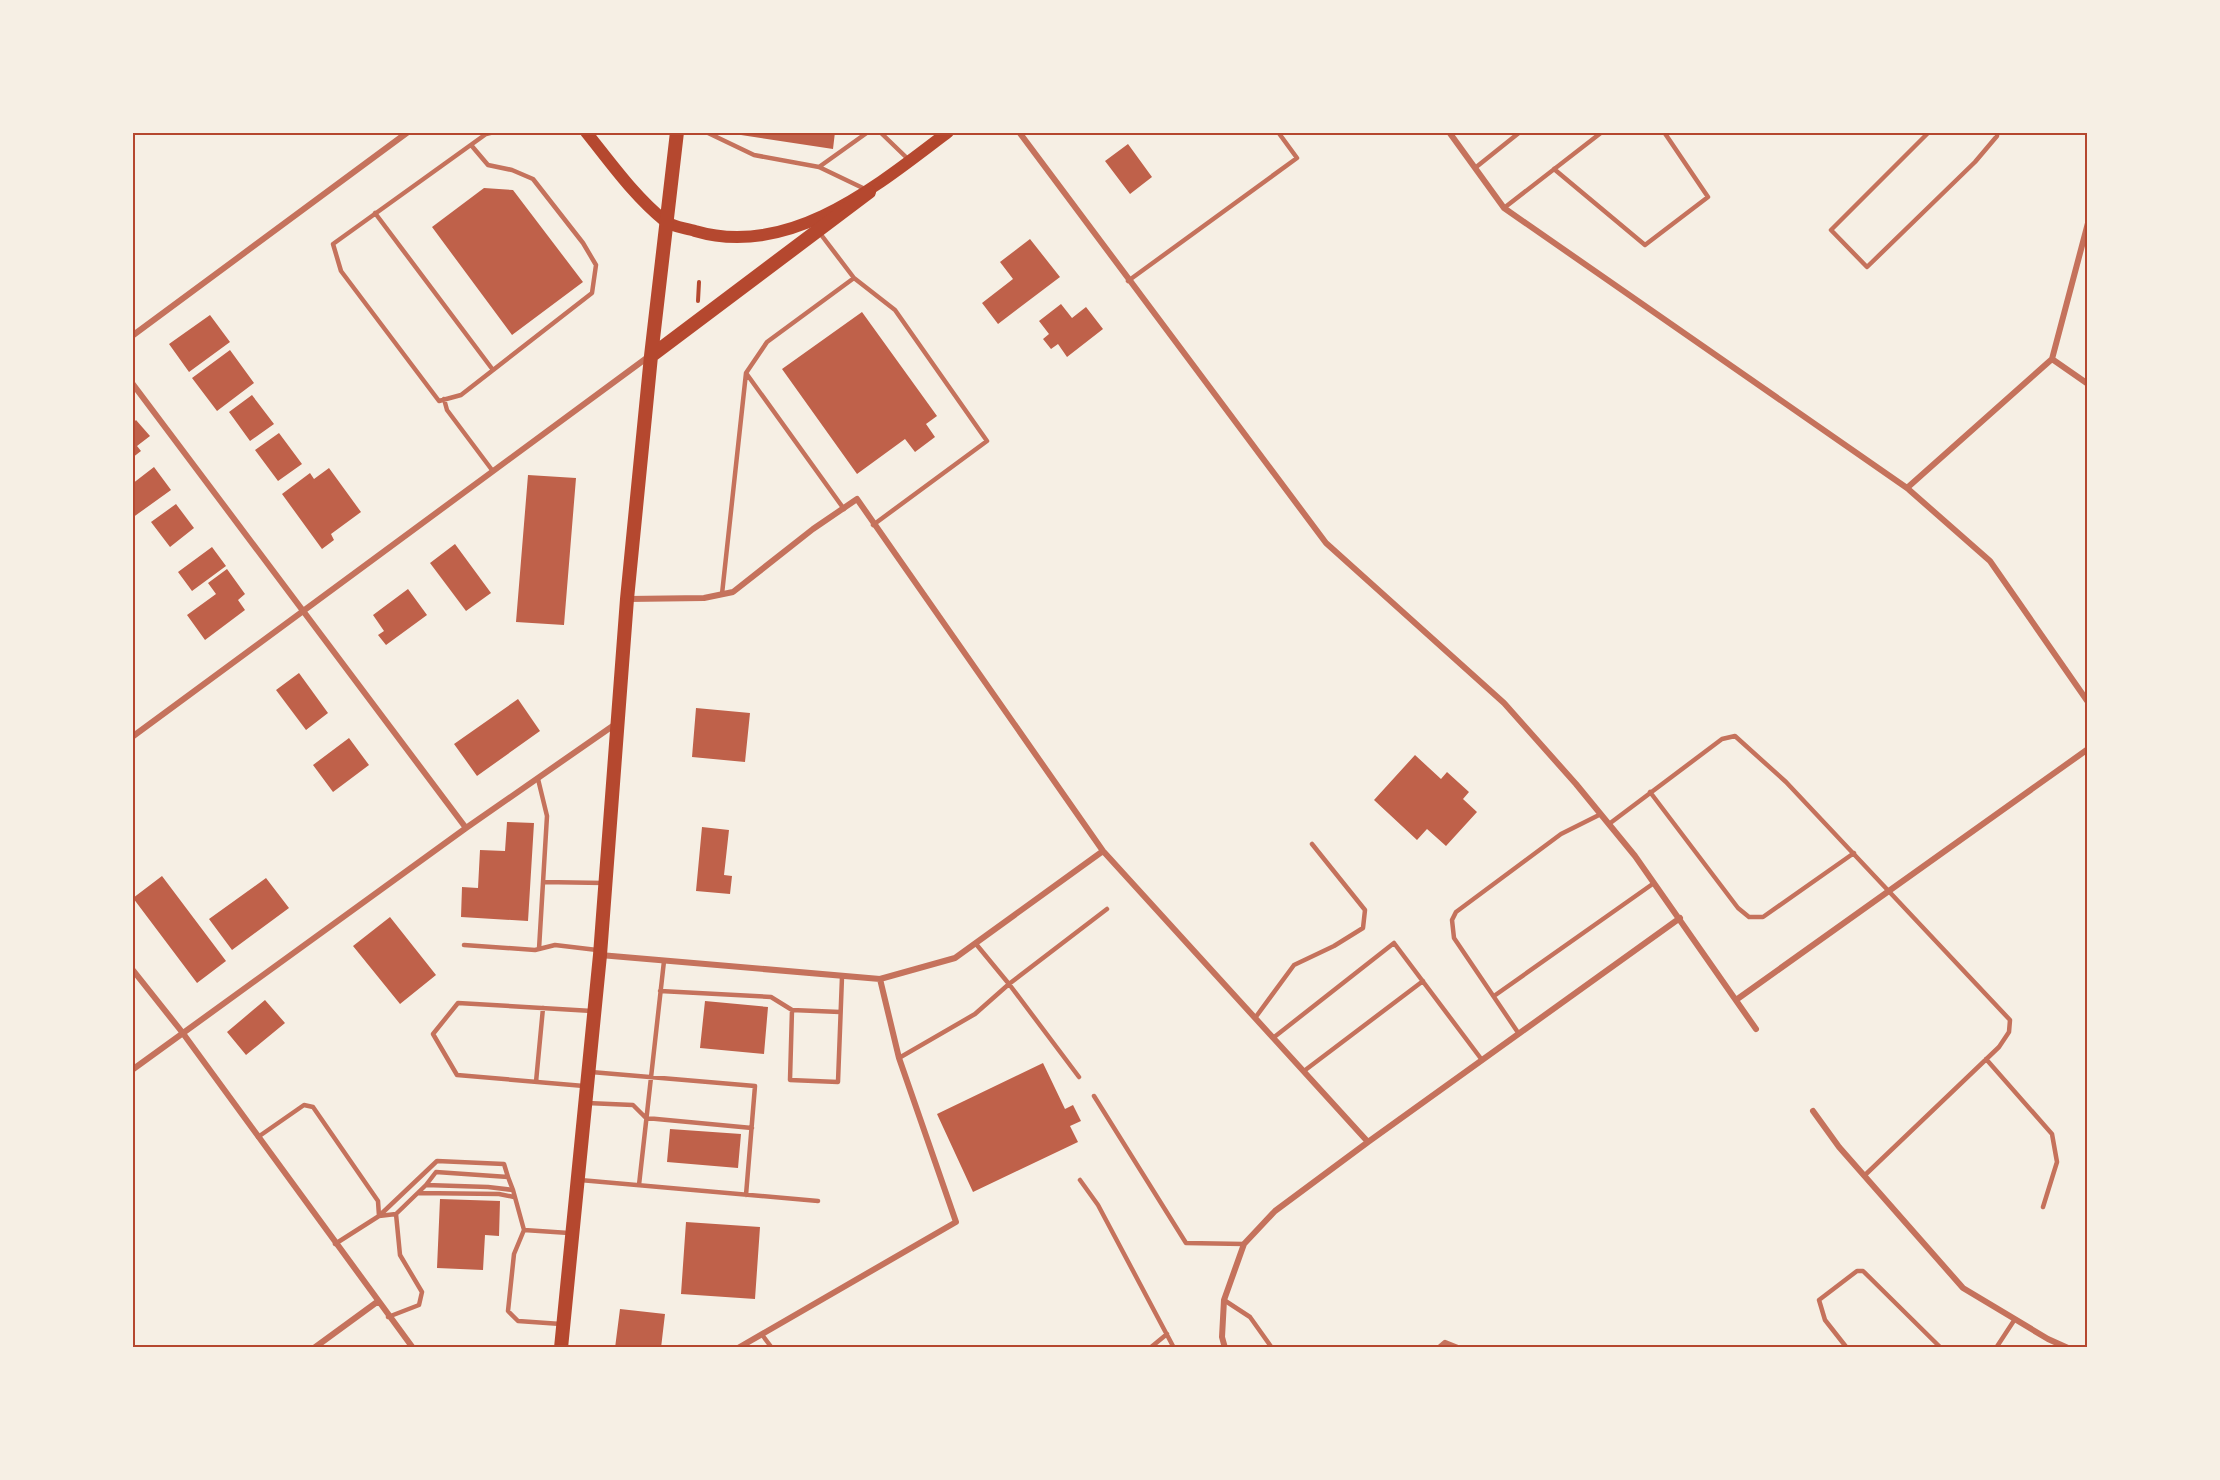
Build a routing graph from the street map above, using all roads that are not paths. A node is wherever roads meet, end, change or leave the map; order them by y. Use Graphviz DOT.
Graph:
graph roads {
  1 [pos="408,132"];
  2 [pos="494,132"];
  3 [pos="586,132"];
  4 [pos="677,132"];
  5 [pos="706,132"];
  6 [pos="724,132"];
  7 [pos="868,132"];
  8 [pos="880,132"];
  9 [pos="948,132"];
  10 [pos="1019,132"];
  11 [pos="1278,132"];
  12 [pos="1449,132"];
  13 [pos="1520,132"];
  14 [pos="1602,132"];
  15 [pos="1664,132"];
  16 [pos="1929,132"];
  17 [pos="1997,132"];
  18 [pos="721,139"];
  19 [pos="471,145"];
  20 [pos="910,161"];
  21 [pos="819,167"];
  22 [pos="1475,168"];
  23 [pos="1554,169"];
  24 [pos="869,192"];
  25 [pos="1504,208"];
  26 [pos="375,213"];
  27 [pos="667,223"];
  28 [pos="2088,223"];
  29 [pos="817,230"];
  30 [pos="854,278"];
  31 [pos="1128,281"];
  32 [pos="132,336"];
  33 [pos="651,356"];
  34 [pos="2052,359"];
  35 [pos="493,370"];
  36 [pos="746,373"];
  37 [pos="132,384"];
  38 [pos="2088,384"];
  39 [pos="444,399"];
  40 [pos="492,470"];
  41 [pos="1907,488"];
  42 [pos="843,508"];
  43 [pos="873,525"];
  44 [pos="722,594"];
  45 [pos="627,599"];
  46 [pos="302,612"];
  47 [pos="2088,702"];
  48 [pos="618,723"];
  49 [pos="132,738"];
  50 [pos="2088,749"];
  51 [pos="538,779"];
  52 [pos="1650,792"];
  53 [pos="1601,814"];
  54 [pos="1609,824"];
  55 [pos="466,828"];
  56 [pos="1312,844"];
  57 [pos="1103,851"];
  58 [pos="1854,853"];
  59 [pos="543,882"];
  60 [pos="605,883"];
  61 [pos="1654,883"];
  62 [pos="1889,890"];
  63 [pos="1107,909"];
  64 [pos="1680,918"];
  65 [pos="976,944"];
  66 [pos="464,945"];
  67 [pos="539,949"];
  68 [pos="600,953"];
  69 [pos="664,961"];
  70 [pos="132,969"];
  71 [pos="842,977"];
  72 [pos="880,979"];
  73 [pos="1423,981"];
  74 [pos="1009,984"];
  75 [pos="660,991"];
  76 [pos="1494,996"];
  77 [pos="1736,1000"];
  78 [pos="543,1008"];
  79 [pos="792,1010"];
  80 [pos="594,1011"];
  81 [pos="840,1012"];
  82 [pos="1255,1018"];
  83 [pos="1756,1029"];
  84 [pos="182,1032"];
  85 [pos="1519,1034"];
  86 [pos="1273,1038"];
  87 [pos="899,1058"];
  88 [pos="1986,1059"];
  89 [pos="1482,1060"];
  90 [pos="132,1070"];
  91 [pos="588,1071"];
  92 [pos="1304,1071"];
  93 [pos="1079,1077"];
  94 [pos="651,1078"];
  95 [pos="537,1082"];
  96 [pos="586,1086"];
  97 [pos="1094,1096"];
  98 [pos="585,1103"];
  99 [pos="1813,1111"];
  100 [pos="646,1118"];
  101 [pos="752,1128"];
  102 [pos="258,1137"];
  103 [pos="1368,1142"];
  104 [pos="1864,1176"];
  105 [pos="508,1177"];
  106 [pos="577,1180"];
  107 [pos="1080,1180"];
  108 [pos="426,1185"];
  109 [pos="639,1185"];
  110 [pos="513,1191"];
  111 [pos="418,1193"];
  112 [pos="747,1195"];
  113 [pos="514,1197"];
  114 [pos="818,1201"];
  115 [pos="2043,1207"];
  116 [pos="396,1214"];
  117 [pos="379,1215"];
  118 [pos="524,1230"];
  119 [pos="572,1234"];
  120 [pos="335,1244"];
  121 [pos="1244,1244"];
  122 [pos="1224,1300"];
  123 [pos="377,1302"];
  124 [pos="388,1317"];
  125 [pos="2015,1319"];
  126 [pos="563,1324"];
  127 [pos="1167,1334"];
  128 [pos="763,1336"];
  129 [pos="314,1348"];
  130 [pos="412,1348"];
  131 [pos="561,1348"];
  132 [pos="738,1348"];
  133 [pos="772,1348"];
  134 [pos="1150,1348"];
  135 [pos="1174,1348"];
  136 [pos="1224,1348"];
  137 [pos="1272,1348"];
  138 [pos="1438,1348"];
  139 [pos="1460,1348"];
  140 [pos="1847,1348"];
  141 [pos="1941,1348"];
  142 [pos="1996,1348"];
  143 [pos="2068,1348"];
  1 -- 32 [label="street"];
  2 -- 19 [label="lane"];
  3 -- 27 [label="main road"];
  4 -- 27 [label="main road"];
  5 -- 18 [label="lane"];
  6 -- 18 [label="lane"];
  7 -- 21 [label="lane"];
  8 -- 20 [label="lane"];
  9 -- 20 [label="main road"];
  10 -- 31 [label="street"];
  11 -- 31 [label="lane"];
  12 -- 22 [label="street"];
  13 -- 22 [label="lane"];
  14 -- 23 [label="lane"];
  15 -- 23 [label="lane"];
  16 -- 17 [label="lane"];
  18 -- 21 [label="lane"];
  19 -- 26 [label="lane"];
  19 -- 35 [label="lane"];
  20 -- 24 [label="main road"];
  21 -- 24 [label="lane"];
  22 -- 25 [label="street"];
  23 -- 25 [label="lane"];
  24 -- 27 [label="main road"];
  24 -- 29 [label="main road"];
  25 -- 41 [label="street"];
  26 -- 35 [label="lane"];
  26 -- 39 [label="lane"];
  27 -- 33 [label="main road"];
  28 -- 34 [label="street"];
  29 -- 30 [label="lane"];
  29 -- 33 [label="main road"];
  30 -- 36 [label="lane"];
  30 -- 43 [label="lane"];
  31 -- 53 [label="street"];
  33 -- 40 [label="street"];
  33 -- 45 [label="main road"];
  34 -- 38 [label="street"];
  34 -- 41 [label="street"];
  35 -- 39 [label="lane"];
  36 -- 42 [label="lane"];
  36 -- 44 [label="lane"];
  37 -- 46 [label="street"];
  39 -- 40 [label="lane"];
  40 -- 46 [label="street"];
  41 -- 47 [label="street"];
  42 -- 43 [label="street"];
  42 -- 44 [label="street"];
  43 -- 57 [label="street"];
  44 -- 45 [label="street"];
  45 -- 48 [label="main road"];
  46 -- 49 [label="street"];
  46 -- 55 [label="street"];
  48 -- 51 [label="street"];
  48 -- 60 [label="main road"];
  50 -- 62 [label="street"];
  51 -- 55 [label="street"];
  51 -- 59 [label="lane"];
  52 -- 54 [label="lane"];
  52 -- 58 [label="lane"];
  52 -- 58 [label="lane"];
  53 -- 54 [label="street"];
  53 -- 76 [label="lane"];
  54 -- 61 [label="street"];
  55 -- 84 [label="street"];
  56 -- 82 [label="lane"];
  57 -- 65 [label="street"];
  57 -- 82 [label="street"];
  58 -- 62 [label="lane"];
  59 -- 60 [label="lane"];
  59 -- 67 [label="lane"];
  60 -- 68 [label="main road"];
  61 -- 64 [label="street"];
  61 -- 76 [label="lane"];
  62 -- 77 [label="street"];
  62 -- 88 [label="lane"];
  63 -- 74 [label="lane"];
  64 -- 77 [label="street"];
  64 -- 85 [label="street"];
  65 -- 72 [label="street"];
  65 -- 74 [label="lane"];
  66 -- 67 [label="lane"];
  67 -- 68 [label="lane"];
  68 -- 69 [label="street"];
  68 -- 80 [label="main road"];
  69 -- 71 [label="street"];
  69 -- 75 [label="lane"];
  70 -- 84 [label="street"];
  71 -- 72 [label="street"];
  71 -- 81 [label="lane"];
  72 -- 87 [label="street"];
  73 -- 86 [label="lane"];
  73 -- 89 [label="lane"];
  73 -- 92 [label="lane"];
  74 -- 87 [label="lane"];
  74 -- 93 [label="lane"];
  75 -- 79 [label="lane"];
  75 -- 94 [label="lane"];
  76 -- 85 [label="lane"];
  77 -- 83 [label="street"];
  78 -- 80 [label="lane"];
  78 -- 95 [label="lane"];
  78 -- 95 [label="lane"];
  79 -- 81 [label="lane"];
  79 -- 81 [label="lane"];
  80 -- 91 [label="main road"];
  82 -- 86 [label="street"];
  84 -- 90 [label="street"];
  84 -- 102 [label="street"];
  85 -- 89 [label="street"];
  86 -- 92 [label="street"];
  87 -- 128 [label="street"];
  88 -- 104 [label="lane"];
  88 -- 115 [label="lane"];
  89 -- 103 [label="street"];
  91 -- 94 [label="lane"];
  91 -- 96 [label="main road"];
  92 -- 103 [label="street"];
  94 -- 100 [label="lane"];
  94 -- 101 [label="lane"];
  95 -- 96 [label="lane"];
  96 -- 98 [label="main road"];
  97 -- 121 [label="lane"];
  98 -- 100 [label="lane"];
  98 -- 106 [label="main road"];
  99 -- 104 [label="street"];
  100 -- 101 [label="lane"];
  100 -- 109 [label="lane"];
  101 -- 112 [label="lane"];
  102 -- 117 [label="lane"];
  102 -- 120 [label="street"];
  103 -- 121 [label="street"];
  104 -- 125 [label="street"];
  105 -- 108 [label="lane"];
  105 -- 110 [label="lane"];
  105 -- 117 [label="lane"];
  106 -- 109 [label="lane"];
  106 -- 119 [label="main road"];
  107 -- 127 [label="lane"];
  108 -- 110 [label="lane"];
  108 -- 111 [label="lane"];
  109 -- 112 [label="lane"];
  110 -- 113 [label="lane"];
  111 -- 113 [label="lane"];
  111 -- 116 [label="lane"];
  112 -- 114 [label="lane"];
  113 -- 118 [label="lane"];
  116 -- 117 [label="lane"];
  116 -- 124 [label="lane"];
  117 -- 120 [label="lane"];
  118 -- 119 [label="lane"];
  118 -- 126 [label="lane"];
  119 -- 126 [label="main road"];
  120 -- 123 [label="street"];
  121 -- 122 [label="street"];
  122 -- 136 [label="street"];
  122 -- 137 [label="lane"];
  123 -- 124 [label="street"];
  123 -- 129 [label="street"];
  124 -- 130 [label="street"];
  125 -- 142 [label="lane"];
  125 -- 143 [label="street"];
  126 -- 131 [label="main road"];
  127 -- 134 [label="lane"];
  127 -- 135 [label="lane"];
  128 -- 132 [label="street"];
  128 -- 133 [label="lane"];
  138 -- 139 [label="lane"];
  140 -- 141 [label="lane"];
}
